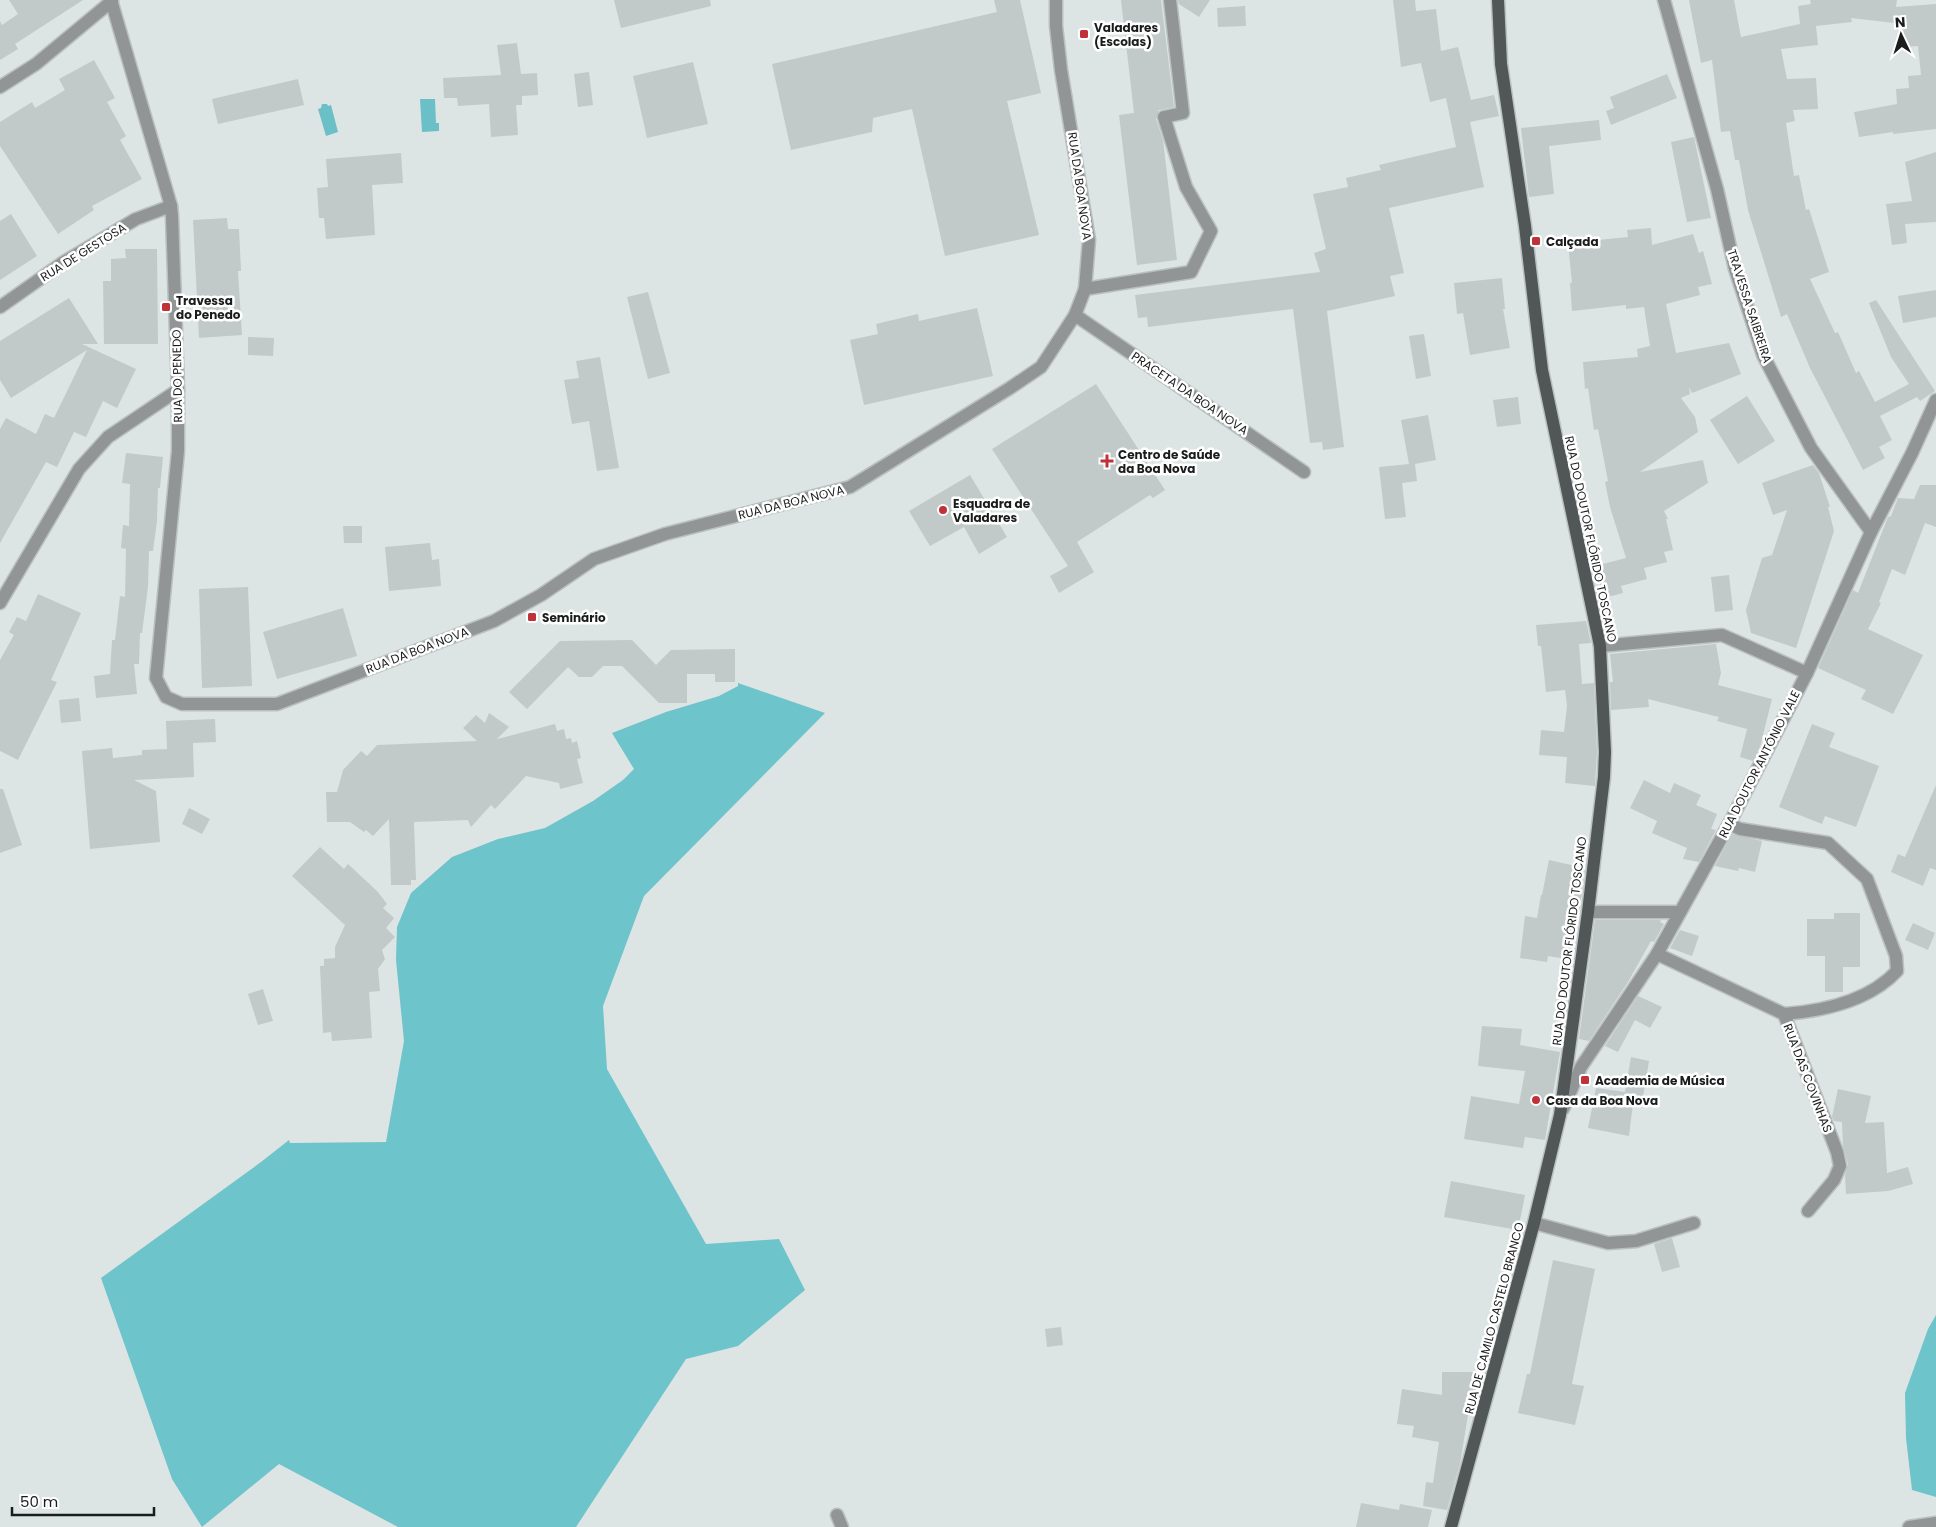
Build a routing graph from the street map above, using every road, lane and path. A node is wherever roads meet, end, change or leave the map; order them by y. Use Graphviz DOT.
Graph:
graph roads {
  1 [pos="1056,0"];
  2 [pos="1170,0"];
  3 [pos="1498,0"];
  4 [pos="1664,0"];
  5 [pos="112,1"];
  6 [pos="0,87"];
  7 [pos="171,206"];
  8 [pos="1085,290"];
  9 [pos="0,307"];
  10 [pos="1075,315"];
  11 [pos="178,390"];
  12 [pos="1936,400"];
  13 [pos="1304,472"];
  14 [pos="1871,532"];
  15 [pos="0,603"];
  16 [pos="1600,646"];
  17 [pos="1807,672"];
  18 [pos="166,697"];
  19 [pos="1729,824"];
  20 [pos="1588,912"];
  21 [pos="1680,912"];
  22 [pos="1657,954"];
  23 [pos="1784,1014"];
  24 [pos="1560,1115"];
  25 [pos="1808,1211"];
  26 [pos="1534,1223"];
  27 [pos="1694,1223"];
  28 [pos="1936,1523"];
  29 [pos="1451,1527"];
  30 [pos="1909,1527"];
  1 -- 8 [label="street, RUA DA BOA NOVA"];
  2 -- 8 [label="street"];
  3 -- 16 [label="main road, RUA DO DOUTOR FLÓRIDO TOSCANO"];
  4 -- 14 [label="street, TRAVESSA SAIBREIRA"];
  5 -- 6 [label="street"];
  5 -- 7 [label="street, RUA DO PENEDO"];
  7 -- 9 [label="street, RUA DE GESTOSA"];
  7 -- 11 [label="street, RUA DO PENEDO"];
  8 -- 10 [label="street, RUA DA BOA NOVA"];
  10 -- 13 [label="street, PRACETA DA BOA NOVA"];
  10 -- 18 [label="street, RUA DA BOA NOVA"];
  11 -- 15 [label="street"];
  11 -- 18 [label="street, RUA DO PENEDO"];
  12 -- 14 [label="street, RUA DOUTOR ANTÓNIO VALE"];
  14 -- 17 [label="street, RUA DOUTOR ANTÓNIO VALE"];
  16 -- 17 [label="street"];
  16 -- 20 [label="main road, RUA DO DOUTOR FLÓRIDO TOSCANO"];
  17 -- 19 [label="street, RUA DOUTOR ANTÓNIO VALE"];
  19 -- 21 [label="street, RUA DOUTOR ANTÓNIO VALE"];
  19 -- 23 [label="street"];
  20 -- 21 [label="street"];
  20 -- 24 [label="main road, RUA DO DOUTOR FLÓRIDO TOSCANO"];
  21 -- 22 [label="street, RUA DOUTOR ANTÓNIO VALE"];
  22 -- 23 [label="street, RUA DAS COVINHAS"];
  22 -- 24 [label="street, RUA DOUTOR ANTÓNIO VALE"];
  23 -- 25 [label="street, RUA DAS COVINHAS"];
  24 -- 26 [label="main road, RUA DE CAMILO CASTELO BRANCO"];
  26 -- 27 [label="street"];
  26 -- 29 [label="main road, RUA DE CAMILO CASTELO BRANCO"];
  28 -- 30 [label="street"];
}
